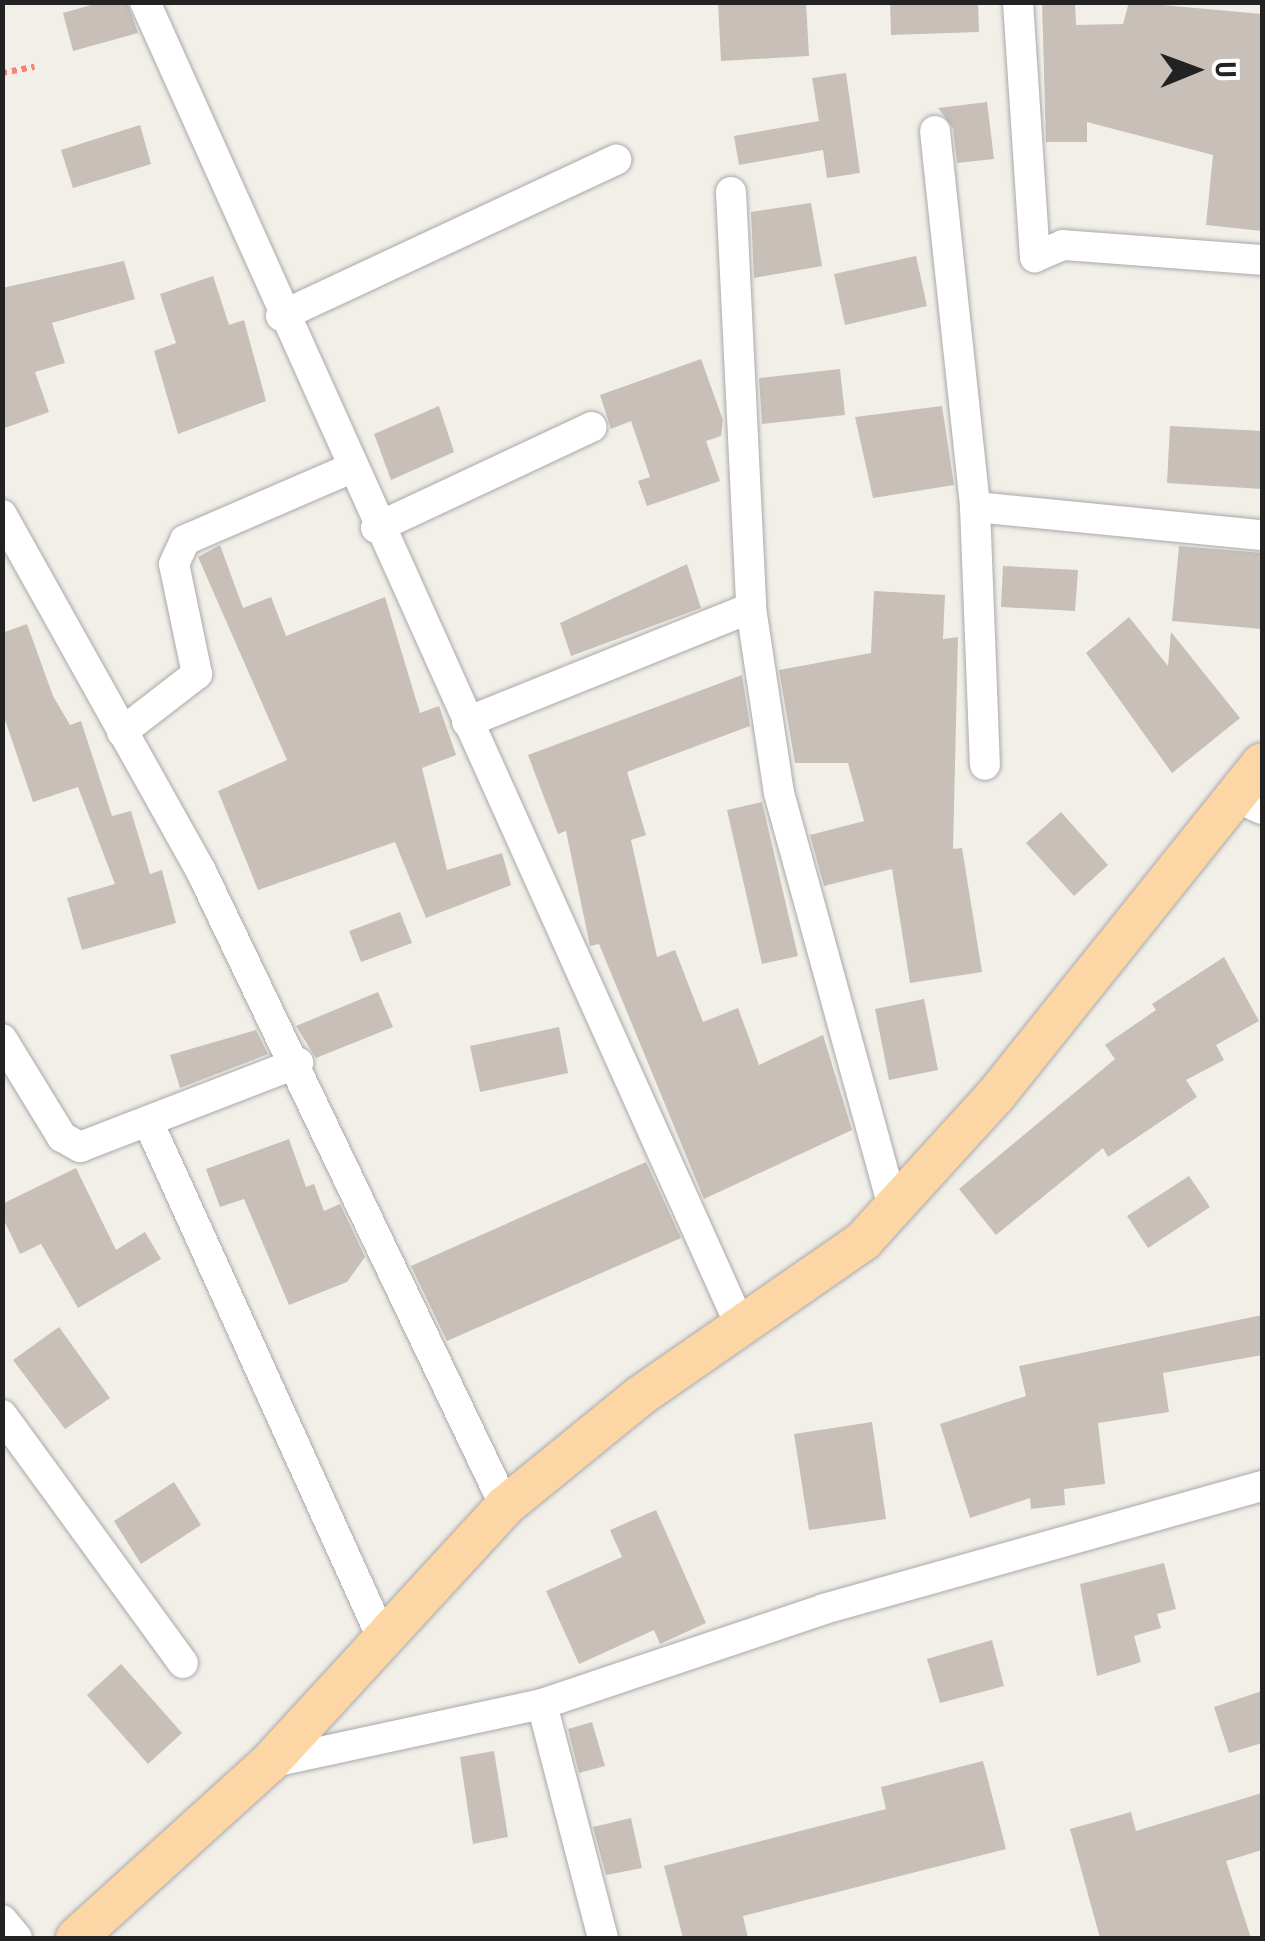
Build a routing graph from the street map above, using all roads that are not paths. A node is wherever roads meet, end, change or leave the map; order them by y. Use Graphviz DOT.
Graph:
graph roads {
  1 [pos="146,2"];
  2 [pos="1018,2"];
  3 [pos="935,130"];
  4 [pos="616,160"];
  5 [pos="730,192"];
  6 [pos="1262,260"];
  7 [pos="280,316"];
  8 [pos="592,427"];
  9 [pos="349,469"];
  10 [pos="975,506"];
  11 [pos="2,515"];
  12 [pos="376,528"];
  13 [pos="1262,534"];
  14 [pos="752,608"];
  15 [pos="467,722"];
  16 [pos="122,732"];
  17 [pos="1262,763"];
  18 [pos="985,765"];
  19 [pos="1250,803"];
  20 [pos="2,1039"];
  21 [pos="298,1063"];
  22 [pos="150,1126"];
  23 [pos="893,1207"];
  24 [pos="742,1329"];
  25 [pos="2,1415"];
  26 [pos="1262,1486"];
  27 [pos="505,1506"];
  28 [pos="384,1642"];
  29 [pos="183,1663"];
  30 [pos="542,1704"];
  31 [pos="269,1764"];
  32 [pos="2,1920"];
  33 [pos="17,1938"];
  34 [pos="76,1938"];
  35 [pos="603,1938"];
  1 -- 7 [label="street"];
  2 -- 6 [label="street"];
  3 -- 10 [label="street"];
  4 -- 7 [label="street"];
  5 -- 14 [label="street"];
  7 -- 9 [label="street"];
  8 -- 12 [label="street"];
  9 -- 12 [label="street"];
  9 -- 16 [label="street"];
  10 -- 13 [label="street"];
  10 -- 18 [label="street"];
  11 -- 16 [label="street"];
  12 -- 15 [label="street"];
  14 -- 15 [label="street"];
  14 -- 23 [label="street"];
  15 -- 24 [label="street"];
  16 -- 21 [label="street"];
  17 -- 19 [label="main road"];
  19 -- 23 [label="main road"];
  20 -- 22 [label="street"];
  21 -- 22 [label="street"];
  21 -- 27 [label="street"];
  22 -- 28 [label="street"];
  23 -- 24 [label="main road"];
  24 -- 27 [label="main road"];
  25 -- 29 [label="street"];
  26 -- 30 [label="street"];
  27 -- 28 [label="main road"];
  28 -- 31 [label="main road"];
  30 -- 31 [label="street"];
  30 -- 35 [label="street"];
  31 -- 34 [label="main road"];
  32 -- 33 [label="street"];
}
